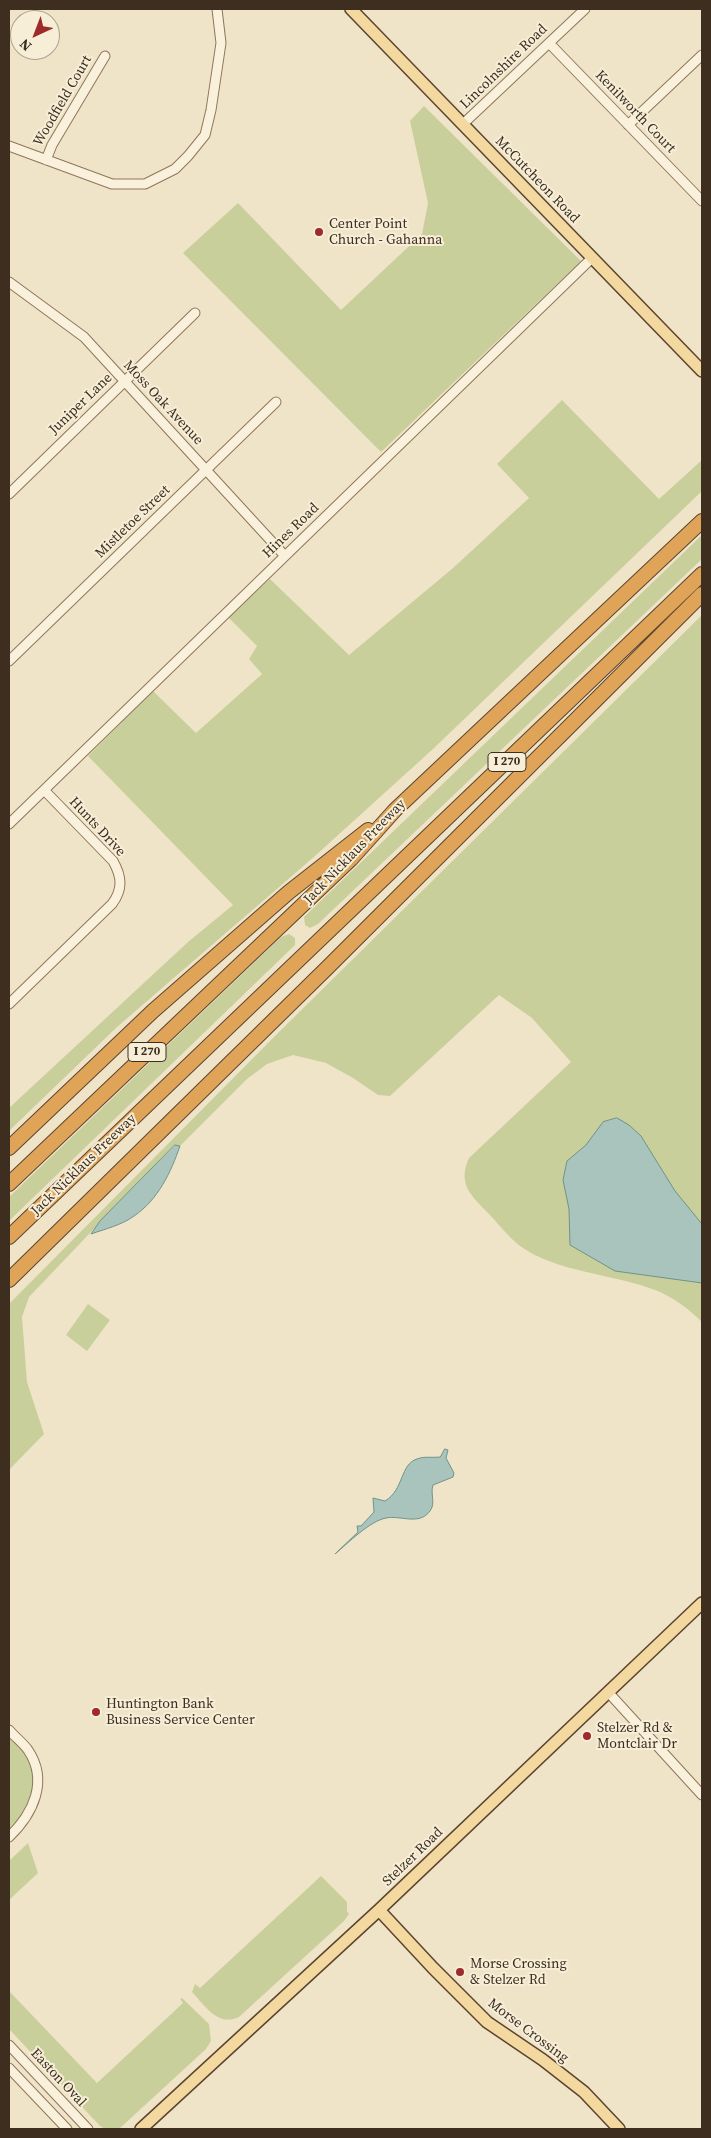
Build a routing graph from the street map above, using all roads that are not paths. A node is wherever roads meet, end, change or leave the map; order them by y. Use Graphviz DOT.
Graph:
graph roads {
  1 [pos="217,9"];
  2 [pos="351,9"];
  3 [pos="585,9"];
  4 [pos="549,43"];
  5 [pos="702,55"];
  6 [pos="105,56"];
  7 [pos="463,124"];
  8 [pos="628,125"];
  9 [pos="9,146"];
  10 [pos="46,160"];
  11 [pos="702,201"];
  12 [pos="592,258"];
  13 [pos="9,282"];
  14 [pos="195,313"];
  15 [pos="702,371"];
  16 [pos="124,381"];
  17 [pos="276,402"];
  18 [pos="206,470"];
  19 [pos="9,494"];
  20 [pos="702,521"];
  21 [pos="285,556"];
  22 [pos="702,574"];
  23 [pos="702,594"];
  24 [pos="10,659"];
  25 [pos="44,790"];
  26 [pos="395,810"];
  27 [pos="9,824"];
  28 [pos="9,1004"];
  29 [pos="9,1148"];
  30 [pos="9,1184"];
  31 [pos="9,1237"];
  32 [pos="9,1280"];
  33 [pos="702,1603"];
  34 [pos="608,1692"];
  35 [pos="9,1730"];
  36 [pos="702,1794"];
  37 [pos="9,1837"];
  38 [pos="379,1910"];
  39 [pos="9,2045"];
  40 [pos="9,2068"];
  41 [pos="67,2129"];
  42 [pos="88,2129"];
  43 [pos="141,2129"];
  44 [pos="619,2129"];
  1 -- 10 [label="street"];
  2 -- 7 [label="main road, McCutcheon Road"];
  3 -- 4 [label="street, Lincolnshire Road"];
  4 -- 7 [label="street, Lincolnshire Road"];
  4 -- 8 [label="street, Kenilworth Court"];
  5 -- 8 [label="street"];
  6 -- 10 [label="street, Woodfield Court"];
  7 -- 12 [label="main road, McCutcheon Road"];
  8 -- 11 [label="street, Kenilworth Court"];
  9 -- 10 [label="street"];
  12 -- 15 [label="main road, McCutcheon Road"];
  12 -- 21 [label="street, Hines Road"];
  13 -- 16 [label="street, Moss Oak Avenue"];
  14 -- 16 [label="street, Juniper Lane"];
  16 -- 18 [label="street, Moss Oak Avenue"];
  16 -- 19 [label="street, Juniper Lane"];
  17 -- 18 [label="street, Mistletoe Street"];
  18 -- 21 [label="street, Moss Oak Avenue"];
  18 -- 24 [label="street, Mistletoe Street"];
  20 -- 26 [label="highway, Jack Nicklaus Freeway / I 270"];
  21 -- 25 [label="street, Hines Road"];
  22 -- 31 [label="highway, Jack Nicklaus Freeway / I 270"];
  23 -- 32 [label="highway"];
  25 -- 27 [label="street, Hines Road"];
  25 -- 28 [label="street, Hunts Drive"];
  26 -- 29 [label="highway"];
  26 -- 30 [label="highway, Jack Nicklaus Freeway / I 270"];
  33 -- 34 [label="main road, Stelzer Road"];
  34 -- 36 [label="street"];
  34 -- 38 [label="main road, Stelzer Road"];
  35 -- 37 [label="street"];
  38 -- 43 [label="main road, Stelzer Road"];
  38 -- 44 [label="main road, Morse Crossing"];
  39 -- 42 [label="street, Easton Oval"];
  40 -- 41 [label="street, Easton Oval"];
}
